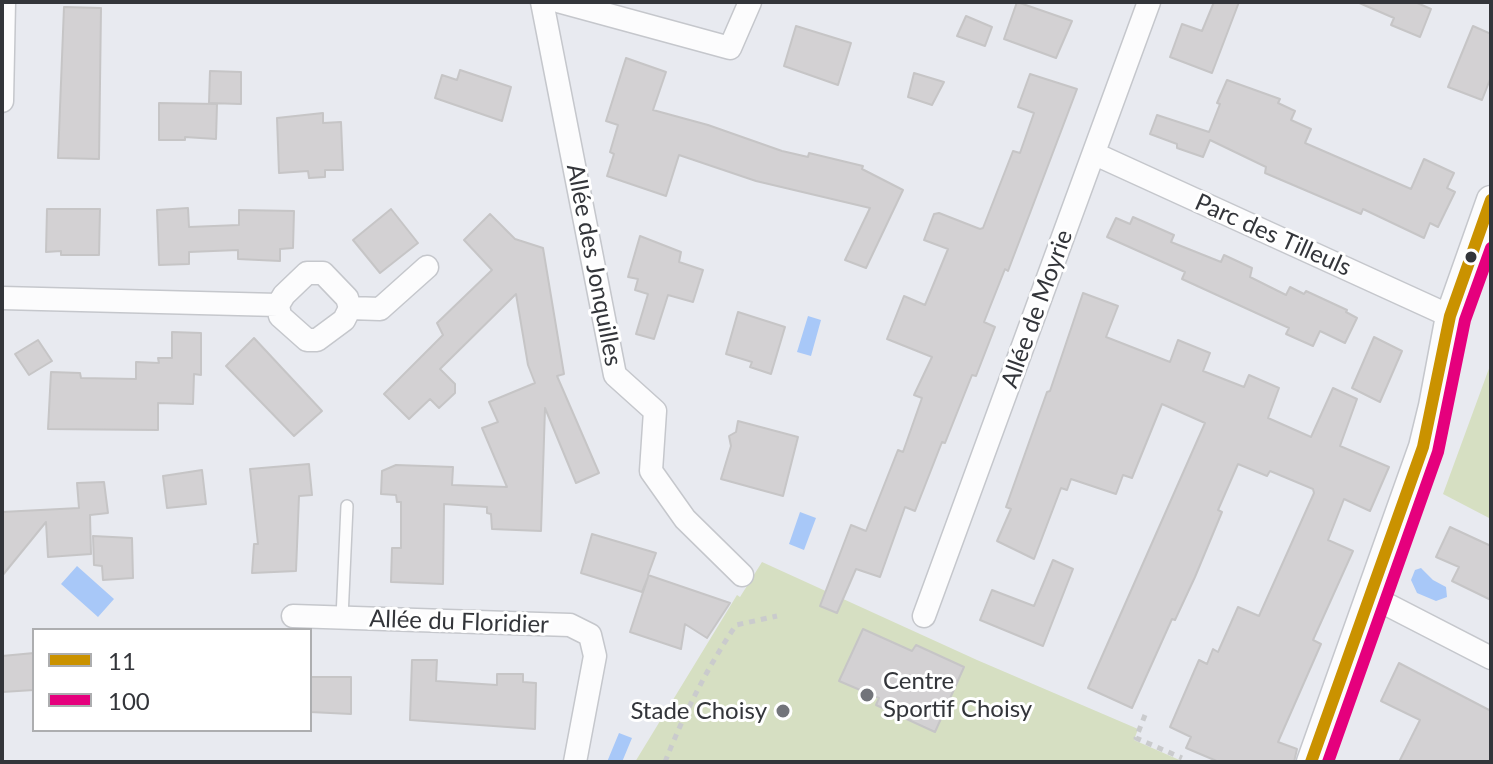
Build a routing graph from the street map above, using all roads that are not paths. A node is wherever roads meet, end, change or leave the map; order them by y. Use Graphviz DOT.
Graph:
graph roads {
  1 [pos="4,2"];
  2 [pos="542,2"];
  3 [pos="561,2"];
  4 [pos="750,2"];
  5 [pos="1149,2"];
  6 [pos="2,101"];
  7 [pos="1095,154"];
  8 [pos="1491,200"];
  9 [pos="427,267"];
  10 [pos="2,298"];
  11 [pos="278,305"];
  12 [pos="350,308"];
  13 [pos="1450,316"];
  14 [pos="347,506"];
  15 [pos="742,575"];
  16 [pos="1370,600"];
  17 [pos="293,616"];
  18 [pos="924,616"];
  19 [pos="342,618"];
  20 [pos="1491,658"];
  21 [pos="575,762"];
  22 [pos="1311,762"];
  1 -- 6 [label="street"];
  2 -- 15 [label="street, Allée des Jonquilles"];
  3 -- 4 [label="street"];
  5 -- 7 [label="street, Allée de Moyrie"];
  7 -- 13 [label="street, Parc des Tilleuls"];
  7 -- 18 [label="street, Allée de Moyrie"];
  8 -- 13 [label="street"];
  9 -- 12 [label="street"];
  10 -- 11 [label="street"];
  11 -- 12 [label="street"];
  11 -- 12 [label="street"];
  13 -- 16 [label="street"];
  14 -- 19 [label="lane"];
  16 -- 20 [label="street"];
  16 -- 22 [label="street"];
  17 -- 19 [label="street, Allée du Floridier"];
  19 -- 21 [label="street, Allée du Floridier"];
}
